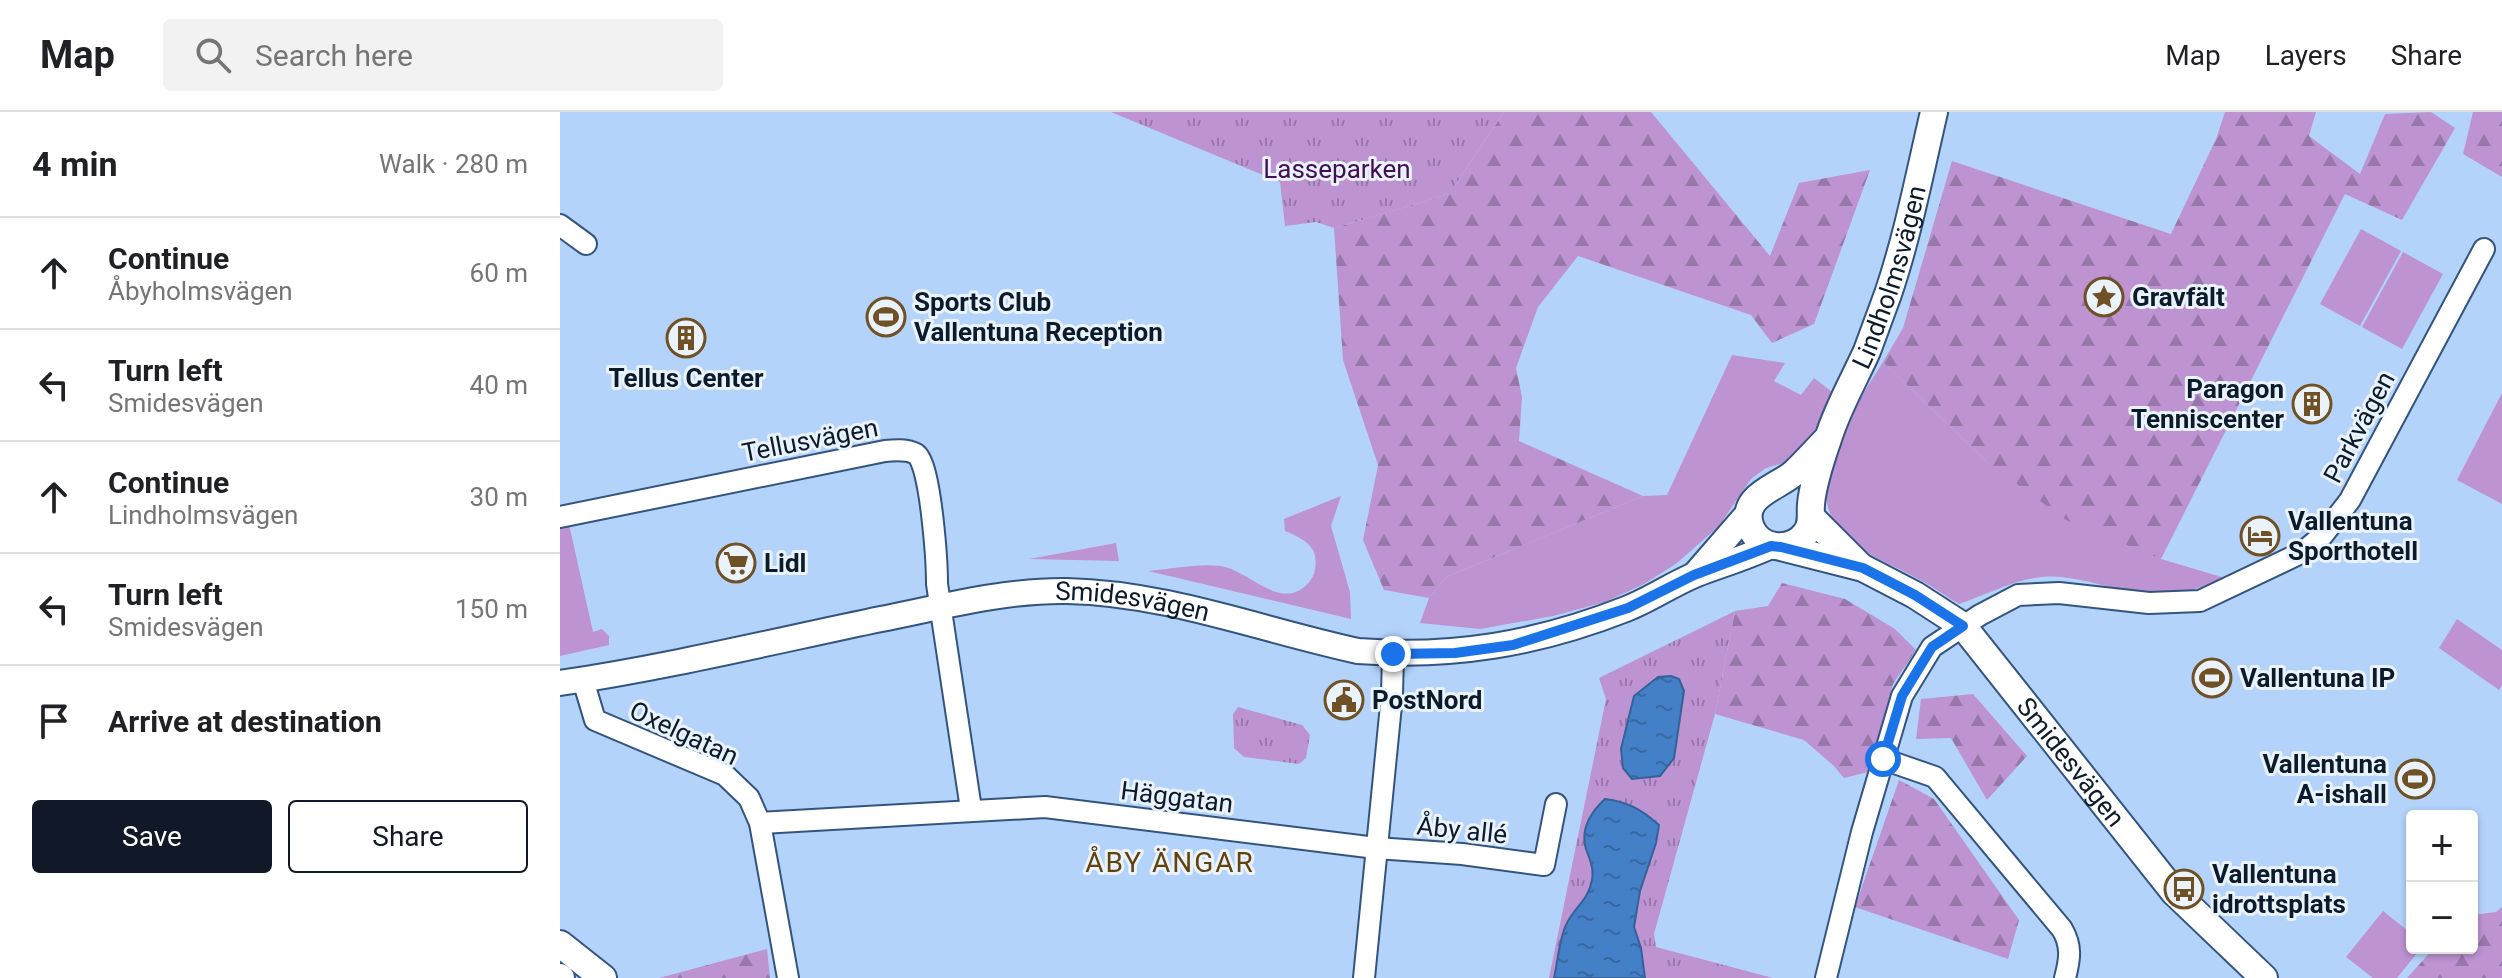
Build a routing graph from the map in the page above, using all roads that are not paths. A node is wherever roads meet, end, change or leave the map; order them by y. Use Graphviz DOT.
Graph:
graph roads {
  1 [pos="1934,112"];
  2 [pos="560,225"];
  3 [pos="586,244"];
  4 [pos="2484,249"];
  5 [pos="1828,438"];
  6 [pos="1774,485"];
  7 [pos="1812,511"];
  8 [pos="1749,512"];
  9 [pos="560,517"];
  10 [pos="1776,546"];
  11 [pos="1863,568"];
  12 [pos="1694,575"];
  13 [pos="941,607"];
  14 [pos="1963,626"];
  15 [pos="1393,654"];
  16 [pos="572,681"];
  17 [pos="1883,759"];
  18 [pos="1556,804"];
  19 [pos="971,809"];
  20 [pos="760,823"];
  21 [pos="1376,848"];
  22 [pos="560,944"];
  23 [pos="603,978"];
  24 [pos="788,978"];
  25 [pos="1364,978"];
  26 [pos="1826,978"];
  27 [pos="2065,978"];
  28 [pos="2264,978"];
  1 -- 5 [label="main road, Lindholmsvägen"];
  2 -- 3 [label="street"];
  4 -- 14 [label="street, Parkvägen"];
  5 -- 6 [label="main road, Lindholmsvägen"];
  5 -- 7 [label="main road, Lindholmsvägen"];
  6 -- 7 [label="main road"];
  6 -- 8 [label="main road"];
  7 -- 10 [label="main road"];
  7 -- 11 [label="main road"];
  8 -- 10 [label="main road"];
  8 -- 12 [label="street, Smidesvägen"];
  9 -- 13 [label="street, Tellusvägen"];
  10 -- 11 [label="main road"];
  10 -- 12 [label="street, Smidesvägen"];
  11 -- 14 [label="main road, Smidesvägen"];
  12 -- 15 [label="street, Smidesvägen"];
  13 -- 15 [label="street, Smidesvägen"];
  13 -- 16 [label="street, Smidesvägen"];
  13 -- 19 [label="street"];
  14 -- 17 [label="street, Parkvägen"];
  14 -- 28 [label="main road, Smidesvägen"];
  15 -- 21 [label="street, Åby allé"];
  16 -- 20 [label="street, Oxelgatan"];
  17 -- 26 [label="street, Parkvägen"];
  17 -- 27 [label="street"];
  18 -- 21 [label="street, Åby allé"];
  19 -- 20 [label="street, Häggatan"];
  19 -- 21 [label="street, Häggatan"];
  20 -- 24 [label="street, Oxelgatan"];
  21 -- 25 [label="street, Åby allé"];
  22 -- 23 [label="main road"];
}
